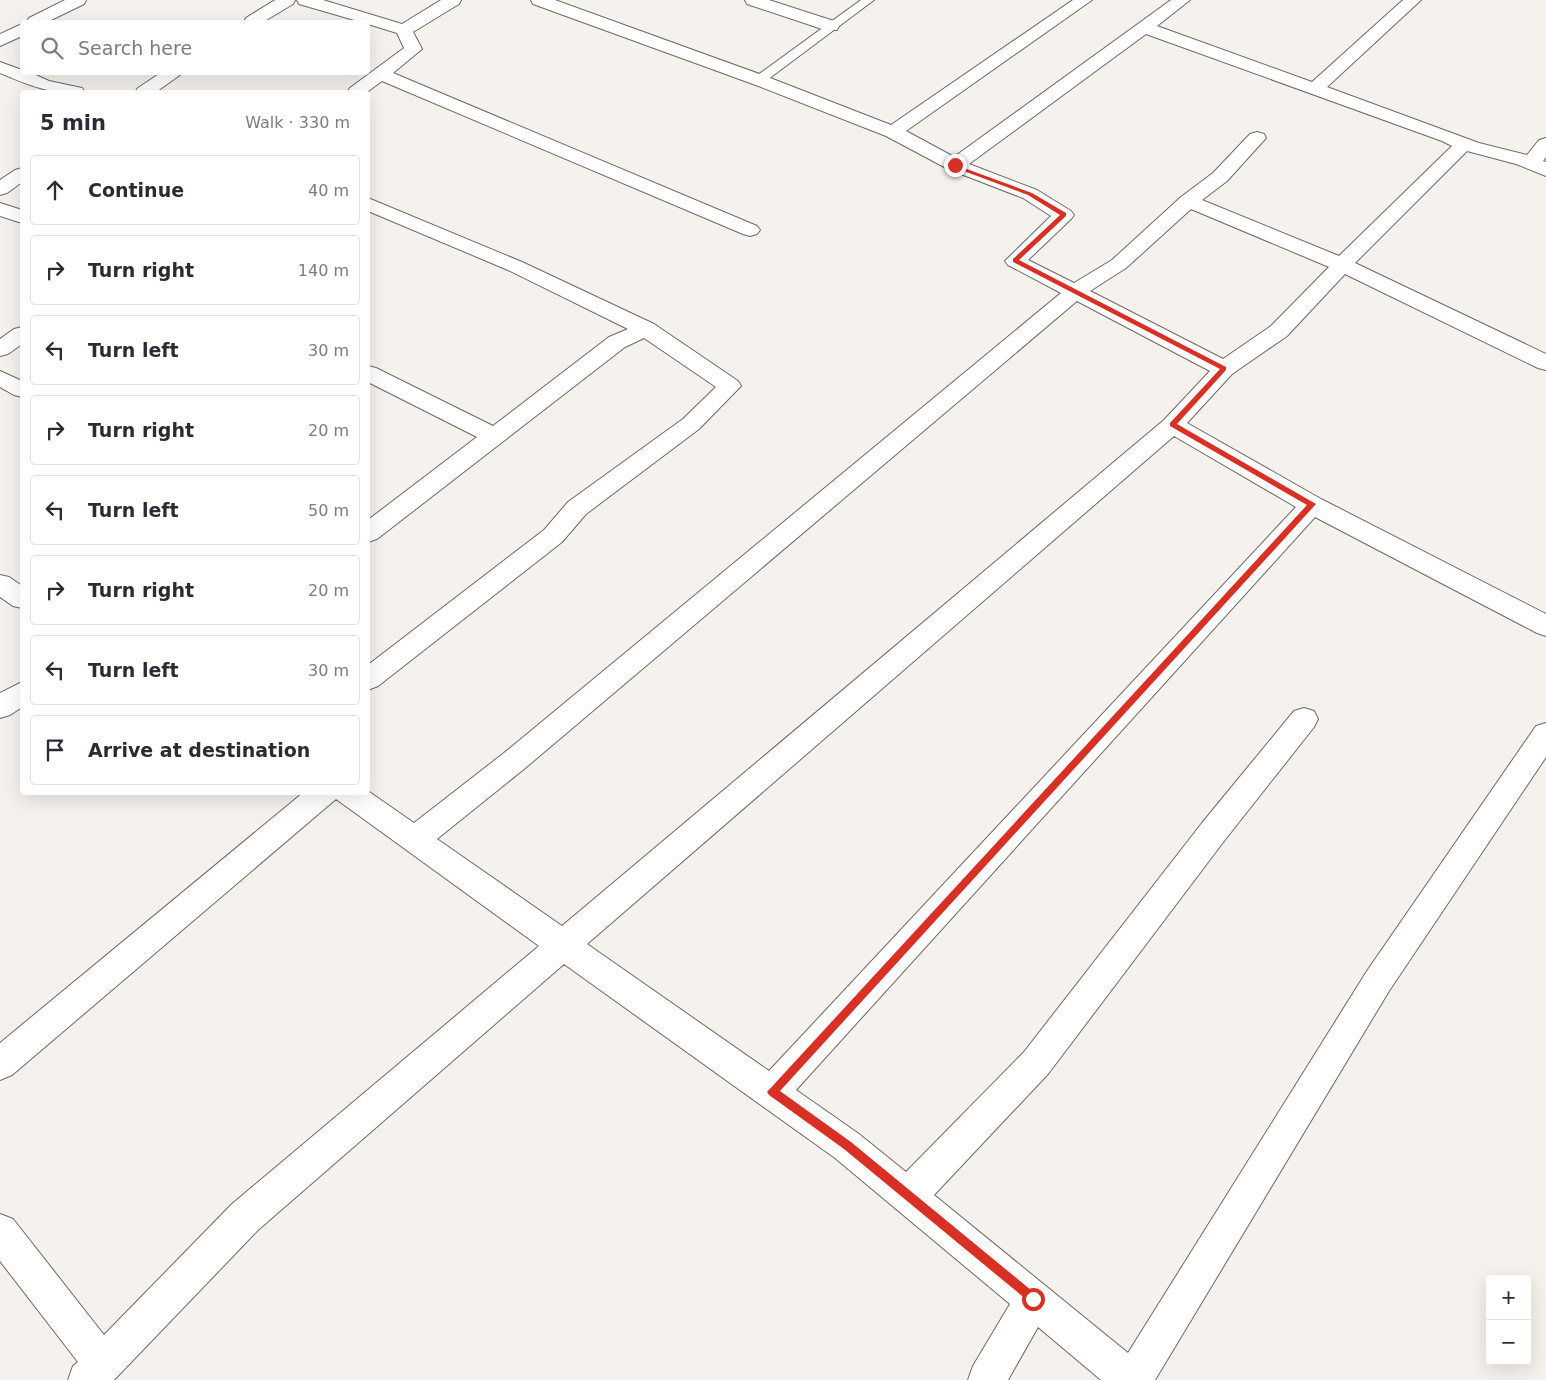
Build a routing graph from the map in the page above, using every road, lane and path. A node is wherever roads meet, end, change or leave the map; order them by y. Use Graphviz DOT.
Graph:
graph roads {
  1 [pos="78,0"];
  2 [pos="287,0"];
  3 [pos="305,0"];
  4 [pos="454,0"];
  5 [pos="539,0"];
  6 [pos="753,0"];
  7 [pos="868,0"];
  8 [pos="1084,0"];
  9 [pos="1182,0"];
  10 [pos="1413,0"];
  11 [pos="39,20"];
  12 [pos="255,20"];
  13 [pos="831,26"];
  14 [pos="1145,28"];
  15 [pos="20,30"];
  16 [pos="404,30"];
  17 [pos="0,41"];
  18 [pos="0,67"];
  19 [pos="380,74"];
  20 [pos="170,75"];
  21 [pos="759,80"];
  22 [pos="1314,89"];
  23 [pos="67,90"];
  24 [pos="147,90"];
  25 [pos="359,90"];
  26 [pos="892,132"];
  27 [pos="1257,138"];
  28 [pos="1546,144"];
  29 [pos="1463,145"];
  30 [pos="955,165"];
  31 [pos="1539,166"];
  32 [pos="20,175"];
  33 [pos="0,189"];
  34 [pos="1188,201"];
  35 [pos="370,205"];
  36 [pos="0,209"];
  37 [pos="20,216"];
  38 [pos="750,230"];
  39 [pos="1342,265"];
  40 [pos="1076,291"];
  41 [pos="646,329"];
  42 [pos="20,335"];
  43 [pos="0,349"];
  44 [pos="1546,363"];
  45 [pos="1224,369"];
  46 [pos="370,375"];
  47 [pos="0,378"];
  48 [pos="20,389"];
  49 [pos="1172,425"];
  50 [pos="494,436"];
  51 [pos="1312,504"];
  52 [pos="370,531"];
  53 [pos="0,584"];
  54 [pos="20,598"];
  55 [pos="1546,626"];
  56 [pos="370,677"];
  57 [pos="20,694"];
  58 [pos="0,707"];
  59 [pos="1304,719"];
  60 [pos="1546,734"];
  61 [pos="321,795"];
  62 [pos="351,795"];
  63 [pos="414,840"];
  64 [pos="562,944"];
  65 [pos="0,1064"];
  66 [pos="772,1092"];
  67 [pos="908,1196"];
  68 [pos="0,1232"];
  69 [pos="1033,1299"];
  70 [pos="95,1372"];
  71 [pos="987,1380"];
  72 [pos="1132,1380"];
  1 -- 11 [label="street"];
  2 -- 12 [label="street"];
  3 -- 16 [label="street"];
  4 -- 16 [label="street"];
  5 -- 21 [label="street"];
  6 -- 13 [label="street"];
  7 -- 13 [label="lane"];
  8 -- 26 [label="street"];
  9 -- 14 [label="street"];
  10 -- 22 [label="street"];
  13 -- 21 [label="lane"];
  14 -- 22 [label="street"];
  14 -- 30 [label="street"];
  15 -- 17 [label="street"];
  16 -- 19 [label="street"];
  18 -- 23 [label="street"];
  19 -- 25 [label="street"];
  19 -- 38 [label="street"];
  20 -- 24 [label="street"];
  21 -- 26 [label="street"];
  22 -- 29 [label="street"];
  26 -- 30 [label="street"];
  27 -- 34 [label="street"];
  28 -- 31 [label="street"];
  29 -- 31 [label="street"];
  29 -- 39 [label="street"];
  30 -- 40 [label="street"];
  32 -- 33 [label="street"];
  34 -- 39 [label="street"];
  34 -- 40 [label="street"];
  35 -- 41 [label="street"];
  36 -- 37 [label="street"];
  39 -- 44 [label="street"];
  39 -- 45 [label="street"];
  40 -- 45 [label="street"];
  40 -- 63 [label="street"];
  41 -- 50 [label="street"];
  41 -- 56 [label="street"];
  42 -- 43 [label="street"];
  45 -- 49 [label="street"];
  46 -- 50 [label="street"];
  47 -- 48 [label="street"];
  49 -- 51 [label="street"];
  49 -- 64 [label="street"];
  50 -- 52 [label="street"];
  51 -- 55 [label="street"];
  51 -- 66 [label="street"];
  53 -- 54 [label="street"];
  57 -- 58 [label="street"];
  59 -- 67 [label="street"];
  60 -- 72 [label="street"];
  61 -- 65 [label="street"];
  62 -- 63 [label="street"];
  63 -- 64 [label="street"];
  64 -- 66 [label="street"];
  64 -- 70 [label="street"];
  66 -- 67 [label="street"];
  67 -- 69 [label="street"];
  68 -- 70 [label="street"];
  69 -- 71 [label="street"];
  69 -- 72 [label="street"];
}
